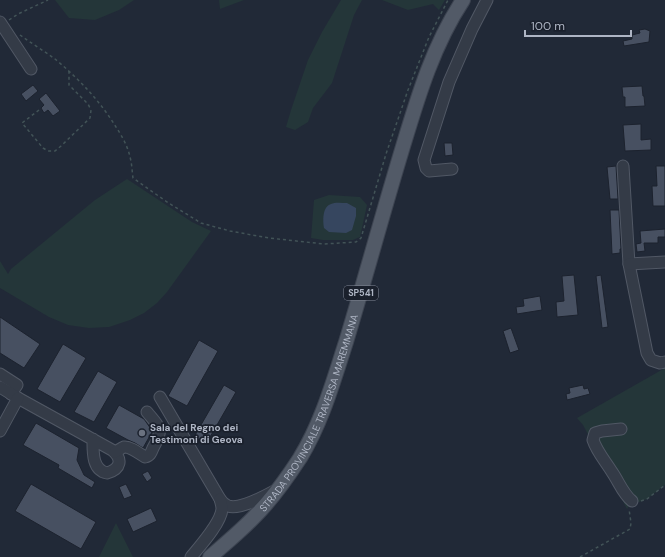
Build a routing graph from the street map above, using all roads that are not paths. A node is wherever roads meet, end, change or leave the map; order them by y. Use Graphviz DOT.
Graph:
graph roads {
  1 [pos="462,0"];
  2 [pos="487,0"];
  3 [pos="4,26"];
  4 [pos="31,70"];
  5 [pos="623,166"];
  6 [pos="452,169"];
  7 [pos="665,262"];
  8 [pos="629,264"];
  9 [pos="665,362"];
  10 [pos="0,374"];
  11 [pos="0,387"];
  12 [pos="14,396"];
  13 [pos="160,397"];
  14 [pos="147,412"];
  15 [pos="621,429"];
  16 [pos="0,431"];
  17 [pos="93,440"];
  18 [pos="115,452"];
  19 [pos="278,490"];
  20 [pos="220,499"];
  21 [pos="632,501"];
  22 [pos="191,557"];
  23 [pos="210,557"];
  1 -- 19 [label="main road, STRADA PROVINCIALE TRAVERSA MAREMMANA / SP541"];
  2 -- 6 [label="street"];
  3 -- 4 [label="street"];
  5 -- 8 [label="street"];
  7 -- 8 [label="street"];
  8 -- 9 [label="street"];
  10 -- 12 [label="street"];
  11 -- 12 [label="street"];
  12 -- 16 [label="street"];
  12 -- 17 [label="street"];
  13 -- 20 [label="street"];
  14 -- 18 [label="street"];
  15 -- 21 [label="street"];
  17 -- 18 [label="street"];
  17 -- 18 [label="street"];
  19 -- 20 [label="street"];
  19 -- 23 [label="main road, STRADA PROVINCIALE TRAVERSA MAREMMANA / SP541"];
  20 -- 22 [label="street"];
}
